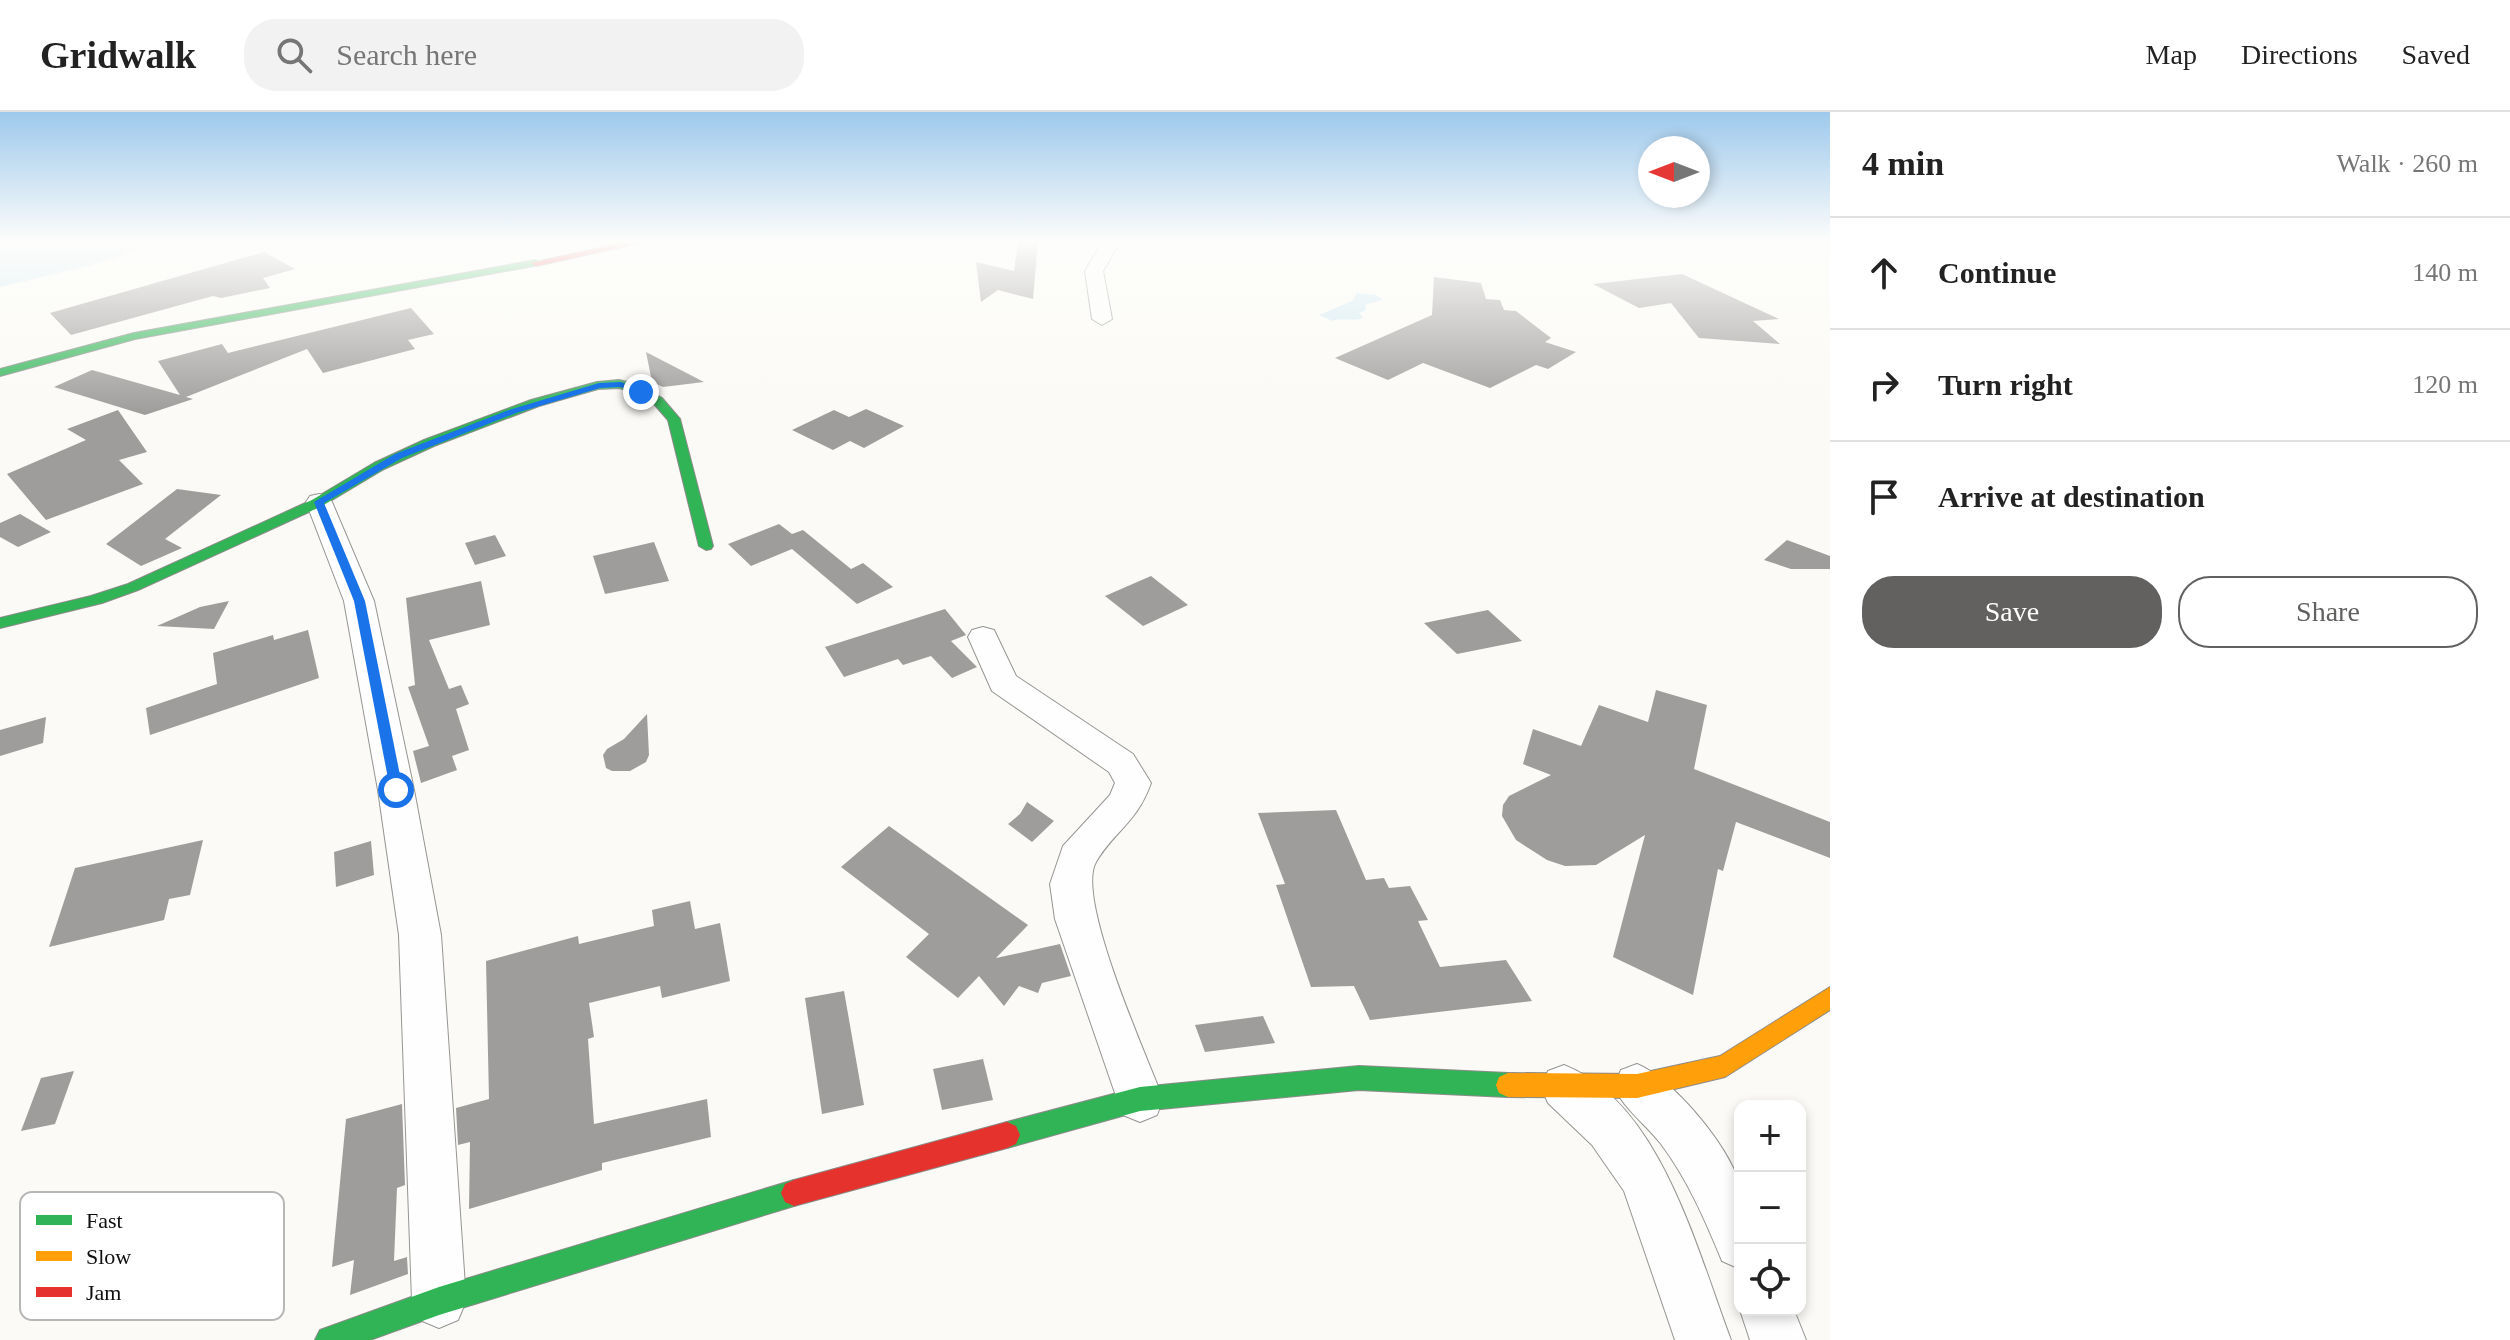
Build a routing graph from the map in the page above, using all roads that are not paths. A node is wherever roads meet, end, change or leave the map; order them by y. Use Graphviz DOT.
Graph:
graph roads {
  1 [pos="339,299"];
  2 [pos="1099,299"];
  3 [pos="1102,319"];
  4 [pos="0,373"];
  5 [pos="319,502"];
  6 [pos="706,546"];
  7 [pos="0,623"];
  8 [pos="983,637"];
  9 [pos="1830,997"];
  10 [pos="1637,1086"];
  11 [pos="1564,1087"];
  12 [pos="1140,1099"];
  13 [pos="1734,1230"];
  14 [pos="439,1301"];
  15 [pos="1769,1316"];
  16 [pos="330,1340"];
  17 [pos="1703,1340"];
  18 [pos="1778,1340"];
  1 -- 4 [label="street"];
  2 -- 3 [label="street"];
  5 -- 6 [label="street"];
  5 -- 7 [label="street"];
  5 -- 14 [label="street"];
  8 -- 12 [label="street"];
  9 -- 10 [label="street"];
  10 -- 11 [label="street"];
  10 -- 13 [label="street"];
  11 -- 12 [label="street"];
  11 -- 17 [label="street"];
  12 -- 14 [label="street"];
  14 -- 16 [label="street"];
  15 -- 18 [label="street"];
}
